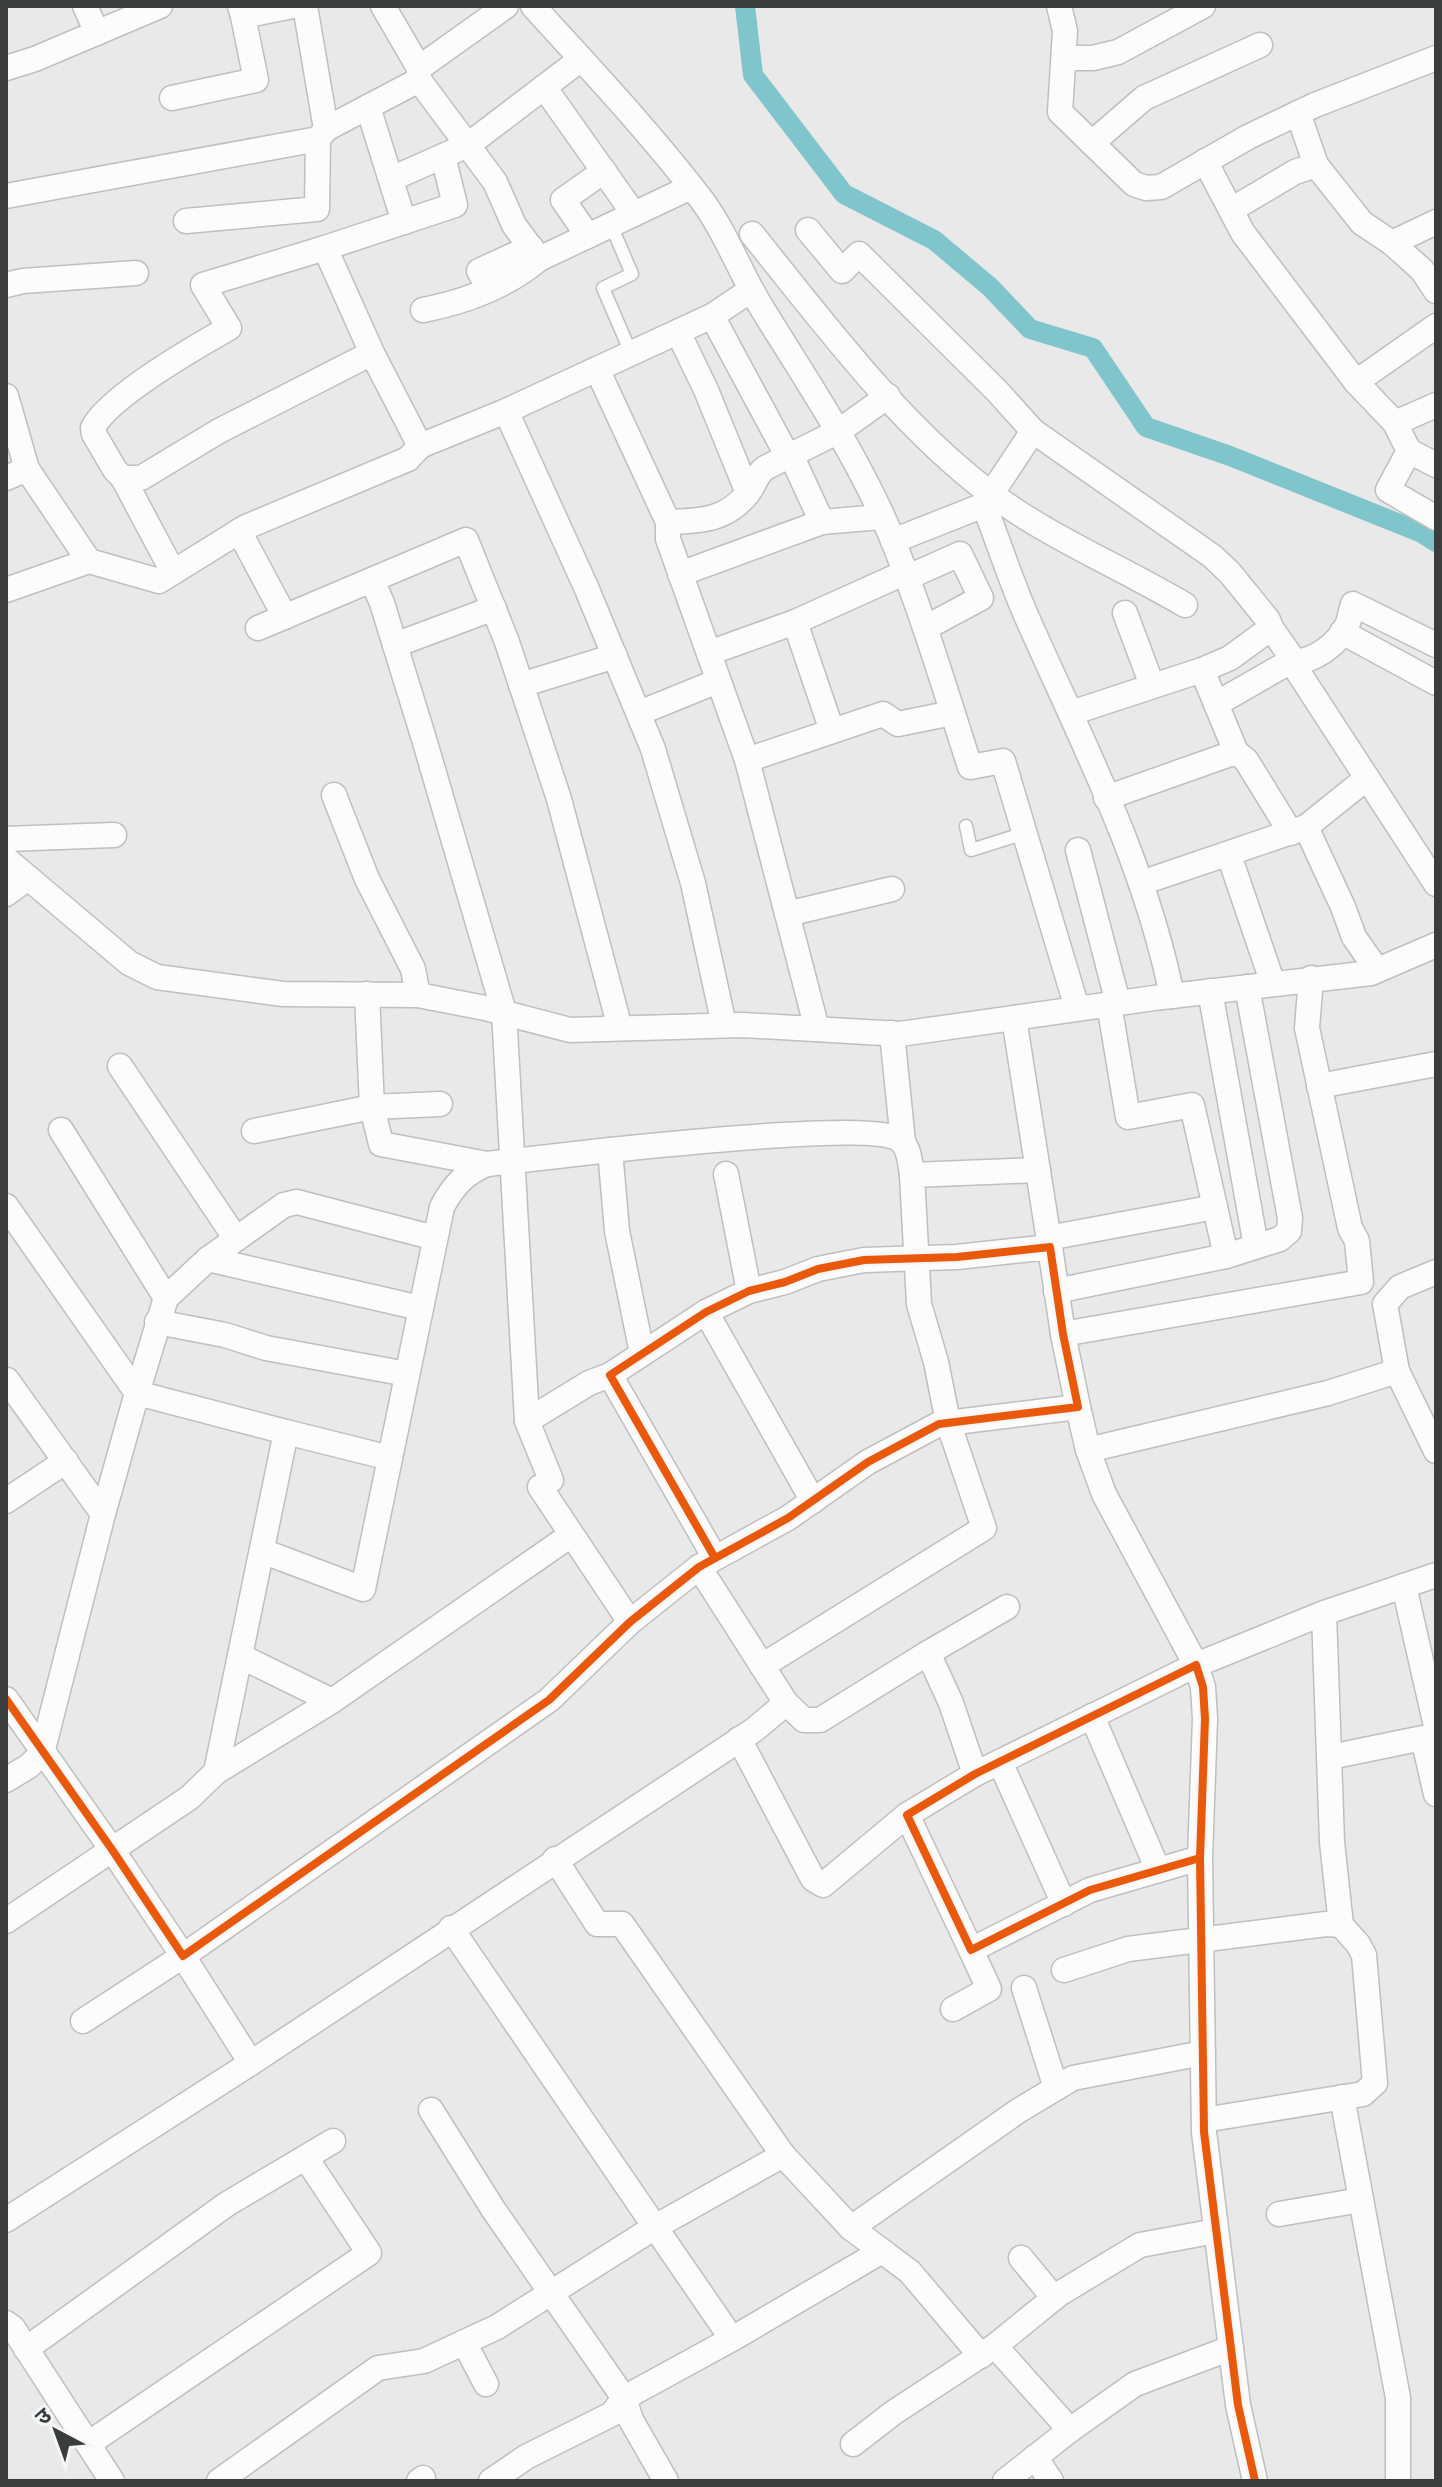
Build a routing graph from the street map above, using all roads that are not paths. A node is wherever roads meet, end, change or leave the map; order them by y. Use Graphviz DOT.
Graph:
graph roads {
  1 [pos="85,6"];
  2 [pos="160,6"];
  3 [pos="293,6"];
  4 [pos="305,6"];
  5 [pos="383,6"];
  6 [pos="506,6"];
  7 [pos="533,6"];
  8 [pos="1059,6"];
  9 [pos="1203,6"];
  10 [pos="242,11"];
  11 [pos="97,33"];
  12 [pos="1260,45"];
  13 [pos="1064,58"];
  14 [pos="1436,58"];
  15 [pos="581,59"];
  16 [pos="9,67"];
  17 [pos="419,74"];
  18 [pos="544,87"];
  19 [pos="172,98"];
  20 [pos="368,107"];
  21 [pos="1298,113"];
  22 [pos="322,134"];
  23 [pos="1092,143"];
  24 [pos="468,145"];
  25 [pos="443,156"];
  26 [pos="1205,161"];
  27 [pos="1316,165"];
  28 [pos="604,171"];
  29 [pos="391,179"];
  30 [pos="691,187"];
  31 [pos="6,196"];
  32 [pos="1231,210"];
  33 [pos="634,214"];
  34 [pos="186,221"];
  35 [pos="404,222"];
  36 [pos="1436,222"];
  37 [pos="611,225"];
  38 [pos="808,230"];
  39 [pos="752,234"];
  40 [pos="588,236"];
  41 [pos="1392,243"];
  42 [pos="325,248"];
  43 [pos="535,253"];
  44 [pos="136,273"];
  45 [pos="6,285"];
  46 [pos="751,290"];
  47 [pos="1436,291"];
  48 [pos="423,310"];
  49 [pos="712,316"];
  50 [pos="1436,326"];
  51 [pos="678,332"];
  52 [pos="372,353"];
  53 [pos="631,353"];
  54 [pos="597,369"];
  55 [pos="1356,382"];
  56 [pos="6,396"];
  57 [pos="888,396"];
  58 [pos="1436,405"];
  59 [pos="506,411"];
  60 [pos="1395,423"];
  61 [pos="839,431"];
  62 [pos="1033,431"];
  63 [pos="420,446"];
  64 [pos="1409,451"];
  65 [pos="790,456"];
  66 [pos="1436,465"];
  67 [pos="16,473"];
  68 [pos="123,478"];
  69 [pos="748,493"];
  70 [pos="988,499"];
  71 [pos="881,517"];
  72 [pos="1436,518"];
  73 [pos="708,521"];
  74 [pos="668,522"];
  75 [pos="822,522"];
  76 [pos="239,531"];
  77 [pos="893,541"];
  78 [pos="720,559"];
  79 [pos="89,561"];
  80 [pos="173,572"];
  81 [pos="680,574"];
  82 [pos="905,575"];
  83 [pos="372,580"];
  84 [pos="6,590"];
  85 [pos="1185,605"];
  86 [pos="494,608"];
  87 [pos="1125,613"];
  88 [pos="285,617"];
  89 [pos="795,622"];
  90 [pos="258,628"];
  91 [pos="925,628"];
  92 [pos="1271,628"];
  93 [pos="1342,632"];
  94 [pos="395,645"];
  95 [pos="1436,645"];
  96 [pos="709,653"];
  97 [pos="615,656"];
  98 [pos="1291,661"];
  99 [pos="1202,670"];
  100 [pos="1433,677"];
  101 [pos="718,681"];
  102 [pos="521,685"];
  103 [pos="1152,685"];
  104 [pos="1216,704"];
  105 [pos="639,713"];
  106 [pos="952,713"];
  107 [pos="1071,713"];
  108 [pos="832,731"];
  109 [pos="1236,752"];
  110 [pos="747,760"];
  111 [pos="1367,778"];
  112 [pos="334,795"];
  113 [pos="1106,798"];
  114 [pos="966,826"];
  115 [pos="1298,830"];
  116 [pos="1025,833"];
  117 [pos="114,835"];
  118 [pos="6,839"];
  119 [pos="1078,850"];
  120 [pos="1229,855"];
  121 [pos="6,859"];
  122 [pos="28,878"];
  123 [pos="1141,883"];
  124 [pos="1436,884"];
  125 [pos="892,889"];
  126 [pos="6,894"];
  127 [pos="787,914"];
  128 [pos="1436,945"];
  129 [pos="1377,970"];
  130 [pos="1311,978"];
  131 [pos="1273,984"];
  132 [pos="1247,987"];
  133 [pos="1210,991"];
  134 [pos="367,994"];
  135 [pos="418,995"];
  136 [pos="1172,996"];
  137 [pos="1114,1003"];
  138 [pos="1077,1008"];
  139 [pos="504,1012"];
  140 [pos="1014,1018"];
  141 [pos="724,1025"];
  142 [pos="620,1028"];
  143 [pos="817,1029"];
  144 [pos="892,1033"];
  145 [pos="1436,1064"];
  146 [pos="120,1066"];
  147 [pos="1319,1086"];
  148 [pos="440,1104"];
  149 [pos="372,1107"];
  150 [pos="61,1130"];
  151 [pos="254,1131"];
  152 [pos="903,1142"];
  153 [pos="610,1150"];
  154 [pos="513,1161"];
  155 [pos="487,1164"];
  156 [pos="1038,1170"];
  157 [pos="726,1174"];
  158 [pos="912,1175"];
  159 [pos="1215,1207"];
  160 [pos="8,1216"];
  161 [pos="435,1238"];
  162 [pos="236,1239"];
  163 [pos="1049,1242"];
  164 [pos="1256,1246"];
  165 [pos="1226,1256"];
  166 [pos="917,1258"];
  167 [pos="208,1259"];
  168 [pos="1436,1272"];
  169 [pos="749,1291"];
  170 [pos="1056,1291"];
  171 [pos="166,1298"];
  172 [pos="420,1308"];
  173 [pos="706,1312"];
  174 [pos="157,1322"];
  175 [pos="1063,1334"];
  176 [pos="642,1353"];
  177 [pos="1397,1371"];
  178 [pos="407,1374"];
  179 [pos="610,1375"];
  180 [pos="6,1380"];
  181 [pos="137,1393"];
  182 [pos="1078,1407"];
  183 [pos="527,1421"];
  184 [pos="948,1422"];
  185 [pos="286,1432"];
  186 [pos="1088,1450"];
  187 [pos="1436,1451"];
  188 [pos="390,1458"];
  189 [pos="66,1461"];
  190 [pos="6,1501"];
  191 [pos="813,1501"];
  192 [pos="103,1514"];
  193 [pos="571,1535"];
  194 [pos="262,1551"];
  195 [pos="707,1563"];
  196 [pos="1436,1575"];
  197 [pos="1404,1586"];
  198 [pos="1007,1607"];
  199 [pos="1324,1613"];
  200 [pos="630,1622"];
  201 [pos="928,1653"];
  202 [pos="240,1656"];
  203 [pos="1196,1665"];
  204 [pos="762,1666"];
  205 [pos="6,1699"];
  206 [pos="332,1701"];
  207 [pos="786,1703"];
  208 [pos="1092,1716"];
  209 [pos="1432,1733"];
  210 [pos="739,1739"];
  211 [pos="42,1753"];
  212 [pos="1330,1757"];
  213 [pos="1000,1762"];
  214 [pos="216,1772"];
  215 [pos="975,1774"];
  216 [pos="6,1780"];
  217 [pos="1436,1794"];
  218 [pos="907,1815"];
  219 [pos="113,1851"];
  220 [pos="1200,1858"];
  221 [pos="555,1859"];
  222 [pos="1158,1870"];
  223 [pos="1064,1904"];
  224 [pos="6,1921"];
  225 [pos="1341,1925"];
  226 [pos="451,1928"];
  227 [pos="1201,1938"];
  228 [pos="971,1950"];
  229 [pos="183,1956"];
  230 [pos="1064,1970"];
  231 [pos="1024,1988"];
  232 [pos="953,2009"];
  233 [pos="83,2021"];
  234 [pos="1203,2053"];
  235 [pos="251,2063"];
  236 [pos="1056,2088"];
  237 [pos="1342,2097"];
  238 [pos="431,2110"];
  239 [pos="1204,2120"];
  240 [pos="333,2141"];
  241 [pos="783,2155"];
  242 [pos="306,2158"];
  243 [pos="1361,2200"];
  244 [pos="1279,2214"];
  245 [pos="6,2220"];
  246 [pos="655,2227"];
  247 [pos="851,2228"];
  248 [pos="1216,2231"];
  249 [pos="882,2251"];
  250 [pos="1021,2258"];
  251 [pos="552,2293"];
  252 [pos="1054,2298"];
  253 [pos="6,2323"];
  254 [pos="732,2339"];
  255 [pos="464,2342"];
  256 [pos="1231,2348"];
  257 [pos="26,2349"];
  258 [pos="988,2351"];
  259 [pos="486,2384"];
  260 [pos="624,2398"];
  261 [pos="1070,2430"];
  262 [pos="88,2444"];
  263 [pos="853,2444"];
  264 [pos="1035,2457"];
  265 [pos="112,2481"];
  266 [pos="219,2481"];
  267 [pos="491,2481"];
  268 [pos="666,2481"];
  269 [pos="1005,2481"];
  270 [pos="1051,2481"];
  271 [pos="1255,2481"];
  272 [pos="1398,2481"];
  1 -- 11 [label="street"];
  2 -- 11 [label="street"];
  3 -- 10 [label="street"];
  4 -- 22 [label="street"];
  5 -- 17 [label="street"];
  6 -- 17 [label="street"];
  7 -- 15 [label="street"];
  8 -- 13 [label="street"];
  9 -- 13 [label="street"];
  10 -- 19 [label="street"];
  11 -- 16 [label="street"];
  12 -- 23 [label="street"];
  13 -- 23 [label="street"];
  14 -- 21 [label="street"];
  15 -- 18 [label="street"];
  15 -- 30 [label="street"];
  17 -- 20 [label="street"];
  17 -- 24 [label="street"];
  18 -- 24 [label="street"];
  18 -- 28 [label="street"];
  20 -- 22 [label="street"];
  20 -- 29 [label="street"];
  21 -- 26 [label="street"];
  21 -- 27 [label="street"];
  22 -- 31 [label="street"];
  22 -- 34 [label="street"];
  23 -- 26 [label="street"];
  24 -- 25 [label="street"];
  24 -- 43 [label="street"];
  25 -- 29 [label="street"];
  25 -- 35 [label="street"];
  26 -- 32 [label="street"];
  27 -- 32 [label="street"];
  27 -- 41 [label="street"];
  28 -- 33 [label="street"];
  28 -- 40 [label="street"];
  29 -- 35 [label="street"];
  30 -- 33 [label="street"];
  30 -- 46 [label="street"];
  32 -- 55 [label="street"];
  33 -- 37 [label="street"];
  35 -- 42 [label="street"];
  36 -- 41 [label="street"];
  37 -- 40 [label="street"];
  37 -- 53 [label="lane"];
  38 -- 62 [label="street"];
  39 -- 57 [label="street"];
  40 -- 43 [label="street"];
  41 -- 47 [label="street"];
  42 -- 52 [label="street"];
  42 -- 68 [label="street"];
  43 -- 48 [label="street"];
  44 -- 45 [label="street"];
  46 -- 49 [label="street"];
  46 -- 61 [label="street"];
  49 -- 51 [label="street"];
  49 -- 65 [label="street"];
  50 -- 55 [label="street"];
  51 -- 53 [label="street"];
  51 -- 69 [label="street"];
  52 -- 63 [label="street"];
  52 -- 68 [label="street"];
  53 -- 54 [label="street"];
  54 -- 59 [label="street"];
  54 -- 74 [label="street"];
  55 -- 60 [label="street"];
  56 -- 67 [label="street"];
  57 -- 61 [label="street"];
  57 -- 70 [label="street"];
  58 -- 60 [label="street"];
  59 -- 63 [label="street"];
  59 -- 97 [label="street"];
  60 -- 64 [label="street"];
  61 -- 65 [label="street"];
  61 -- 71 [label="street"];
  62 -- 70 [label="street"];
  62 -- 92 [label="street"];
  63 -- 76 [label="street"];
  64 -- 66 [label="street"];
  64 -- 72 [label="street"];
  65 -- 69 [label="street"];
  65 -- 75 [label="street"];
  67 -- 79 [label="street"];
  68 -- 80 [label="street"];
  69 -- 73 [label="street"];
  70 -- 77 [label="street"];
  70 -- 85 [label="street"];
  70 -- 107 [label="street"];
  71 -- 75 [label="street"];
  71 -- 77 [label="street"];
  73 -- 74 [label="street"];
  73 -- 78 [label="street"];
  74 -- 81 [label="street"];
  75 -- 78 [label="street"];
  76 -- 80 [label="street"];
  76 -- 88 [label="street"];
  77 -- 82 [label="street"];
  78 -- 81 [label="street"];
  79 -- 80 [label="street"];
  79 -- 84 [label="street"];
  81 -- 96 [label="street"];
  82 -- 89 [label="street"];
  82 -- 91 [label="street"];
  82 -- 91 [label="street"];
  83 -- 86 [label="street"];
  83 -- 88 [label="street"];
  83 -- 94 [label="street"];
  86 -- 94 [label="street"];
  86 -- 102 [label="street"];
  87 -- 103 [label="street"];
  88 -- 90 [label="street"];
  89 -- 96 [label="street"];
  89 -- 108 [label="street"];
  91 -- 106 [label="street"];
  92 -- 98 [label="street"];
  92 -- 99 [label="street"];
  93 -- 95 [label="street"];
  93 -- 98 [label="street"];
  93 -- 100 [label="street"];
  94 -- 139 [label="street"];
  96 -- 101 [label="street"];
  97 -- 102 [label="street"];
  97 -- 105 [label="street"];
  98 -- 104 [label="street"];
  98 -- 111 [label="street"];
  99 -- 103 [label="street"];
  99 -- 104 [label="street"];
  101 -- 105 [label="street"];
  101 -- 110 [label="street"];
  102 -- 142 [label="street"];
  103 -- 107 [label="street"];
  104 -- 109 [label="street"];
  105 -- 141 [label="street"];
  106 -- 108 [label="street"];
  106 -- 116 [label="street"];
  107 -- 113 [label="street"];
  108 -- 110 [label="street"];
  109 -- 113 [label="street"];
  109 -- 115 [label="street"];
  110 -- 127 [label="street"];
  111 -- 115 [label="street"];
  111 -- 124 [label="street"];
  112 -- 135 [label="street"];
  113 -- 123 [label="street"];
  114 -- 116 [label="lane"];
  115 -- 120 [label="street"];
  115 -- 129 [label="street"];
  116 -- 138 [label="street"];
  117 -- 118 [label="street"];
  119 -- 137 [label="street"];
  120 -- 123 [label="street"];
  120 -- 131 [label="street"];
  121 -- 122 [label="street"];
  122 -- 126 [label="street"];
  122 -- 134 [label="street"];
  123 -- 136 [label="street"];
  125 -- 127 [label="street"];
  127 -- 143 [label="street"];
  128 -- 129 [label="street"];
  129 -- 130 [label="street"];
  130 -- 131 [label="street"];
  130 -- 147 [label="street"];
  131 -- 132 [label="street"];
  132 -- 133 [label="street"];
  132 -- 164 [label="street"];
  133 -- 136 [label="street"];
  133 -- 164 [label="street"];
  134 -- 135 [label="street"];
  134 -- 149 [label="street"];
  135 -- 139 [label="street"];
  136 -- 137 [label="street"];
  137 -- 138 [label="street"];
  137 -- 159 [label="street"];
  138 -- 140 [label="street"];
  139 -- 142 [label="street"];
  139 -- 154 [label="street"];
  140 -- 144 [label="street"];
  140 -- 156 [label="street"];
  141 -- 142 [label="street"];
  141 -- 143 [label="street"];
  143 -- 144 [label="street"];
  144 -- 152 [label="street"];
  145 -- 147 [label="street"];
  146 -- 162 [label="street"];
  147 -- 175 [label="street"];
  148 -- 149 [label="street"];
  149 -- 151 [label="street"];
  149 -- 155 [label="street"];
  150 -- 171 [label="street"];
  152 -- 153 [label="street"];
  152 -- 158 [label="street"];
  153 -- 154 [label="street"];
  153 -- 176 [label="street"];
  154 -- 155 [label="street"];
  154 -- 183 [label="street"];
  155 -- 161 [label="street"];
  156 -- 158 [label="street"];
  156 -- 163 [label="street"];
  157 -- 169 [label="street"];
  158 -- 166 [label="street"];
  159 -- 163 [label="street"];
  159 -- 165 [label="street"];
  160 -- 181 [label="street"];
  161 -- 162 [label="street"];
  161 -- 172 [label="street"];
  162 -- 167 [label="street"];
  163 -- 166 [label="street"];
  163 -- 170 [label="street"];
  164 -- 165 [label="street"];
  165 -- 170 [label="street"];
  166 -- 169 [label="street"];
  166 -- 184 [label="street"];
  167 -- 171 [label="street"];
  167 -- 172 [label="street"];
  168 -- 177 [label="street"];
  169 -- 173 [label="street"];
  170 -- 175 [label="street"];
  171 -- 174 [label="street"];
  172 -- 178 [label="street"];
  173 -- 176 [label="street"];
  173 -- 191 [label="street"];
  174 -- 178 [label="street"];
  174 -- 181 [label="street"];
  175 -- 182 [label="street"];
  176 -- 179 [label="street"];
  177 -- 186 [label="street"];
  177 -- 187 [label="street"];
  178 -- 188 [label="street"];
  179 -- 183 [label="street"];
  179 -- 195 [label="street"];
  180 -- 189 [label="street"];
  181 -- 185 [label="street"];
  181 -- 192 [label="street"];
  182 -- 184 [label="street"];
  182 -- 186 [label="street"];
  183 -- 193 [label="street"];
  184 -- 191 [label="street"];
  184 -- 204 [label="street"];
  185 -- 188 [label="street"];
  185 -- 194 [label="street"];
  186 -- 203 [label="street"];
  188 -- 194 [label="street"];
  189 -- 190 [label="street"];
  189 -- 192 [label="street"];
  191 -- 195 [label="street"];
  192 -- 211 [label="street"];
  193 -- 200 [label="street"];
  193 -- 206 [label="street"];
  194 -- 202 [label="street"];
  195 -- 200 [label="street"];
  195 -- 204 [label="street"];
  196 -- 197 [label="street"];
  197 -- 199 [label="street"];
  197 -- 209 [label="street"];
  198 -- 201 [label="street"];
  199 -- 203 [label="street"];
  199 -- 212 [label="street"];
  200 -- 229 [label="street"];
  201 -- 207 [label="street"];
  201 -- 215 [label="street"];
  202 -- 206 [label="street"];
  202 -- 214 [label="street"];
  203 -- 208 [label="street"];
  203 -- 220 [label="street"];
  204 -- 207 [label="street"];
  205 -- 211 [label="street"];
  206 -- 214 [label="street"];
  207 -- 210 [label="street"];
  208 -- 213 [label="street"];
  208 -- 222 [label="street"];
  209 -- 212 [label="street"];
  209 -- 217 [label="street"];
  210 -- 218 [label="street"];
  210 -- 221 [label="street"];
  211 -- 216 [label="street"];
  211 -- 219 [label="street"];
  212 -- 225 [label="street"];
  213 -- 215 [label="street"];
  213 -- 223 [label="street"];
  214 -- 219 [label="street"];
  215 -- 218 [label="street"];
  218 -- 228 [label="street"];
  219 -- 224 [label="street"];
  219 -- 229 [label="street"];
  220 -- 222 [label="street"];
  220 -- 227 [label="street"];
  221 -- 226 [label="street"];
  221 -- 241 [label="street"];
  222 -- 223 [label="street"];
  223 -- 228 [label="street"];
  225 -- 227 [label="street"];
  225 -- 237 [label="street"];
  226 -- 235 [label="street"];
  226 -- 246 [label="street"];
  227 -- 230 [label="street"];
  227 -- 234 [label="street"];
  228 -- 232 [label="street"];
  229 -- 233 [label="street"];
  229 -- 235 [label="street"];
  231 -- 236 [label="street"];
  234 -- 236 [label="street"];
  234 -- 239 [label="street"];
  235 -- 245 [label="street"];
  236 -- 247 [label="street"];
  237 -- 239 [label="street"];
  237 -- 243 [label="street"];
  238 -- 251 [label="street"];
  239 -- 248 [label="street"];
  240 -- 242 [label="street"];
  241 -- 246 [label="street"];
  241 -- 247 [label="street"];
  242 -- 257 [label="street"];
  242 -- 262 [label="street"];
  243 -- 244 [label="street"];
  243 -- 272 [label="street"];
  246 -- 251 [label="street"];
  246 -- 254 [label="street"];
  247 -- 249 [label="street"];
  248 -- 252 [label="street"];
  248 -- 256 [label="street"];
  249 -- 254 [label="street"];
  249 -- 258 [label="street"];
  250 -- 252 [label="street"];
  251 -- 255 [label="street"];
  251 -- 260 [label="street"];
  252 -- 258 [label="street"];
  253 -- 257 [label="street"];
  254 -- 260 [label="street"];
  255 -- 259 [label="street"];
  255 -- 266 [label="street"];
  256 -- 261 [label="street"];
  256 -- 271 [label="street"];
  257 -- 262 [label="street"];
  258 -- 261 [label="street"];
  258 -- 263 [label="street"];
  260 -- 267 [label="street"];
  260 -- 268 [label="street"];
  261 -- 264 [label="street"];
  262 -- 265 [label="street"];
  264 -- 269 [label="street"];
  264 -- 270 [label="street"];
}
